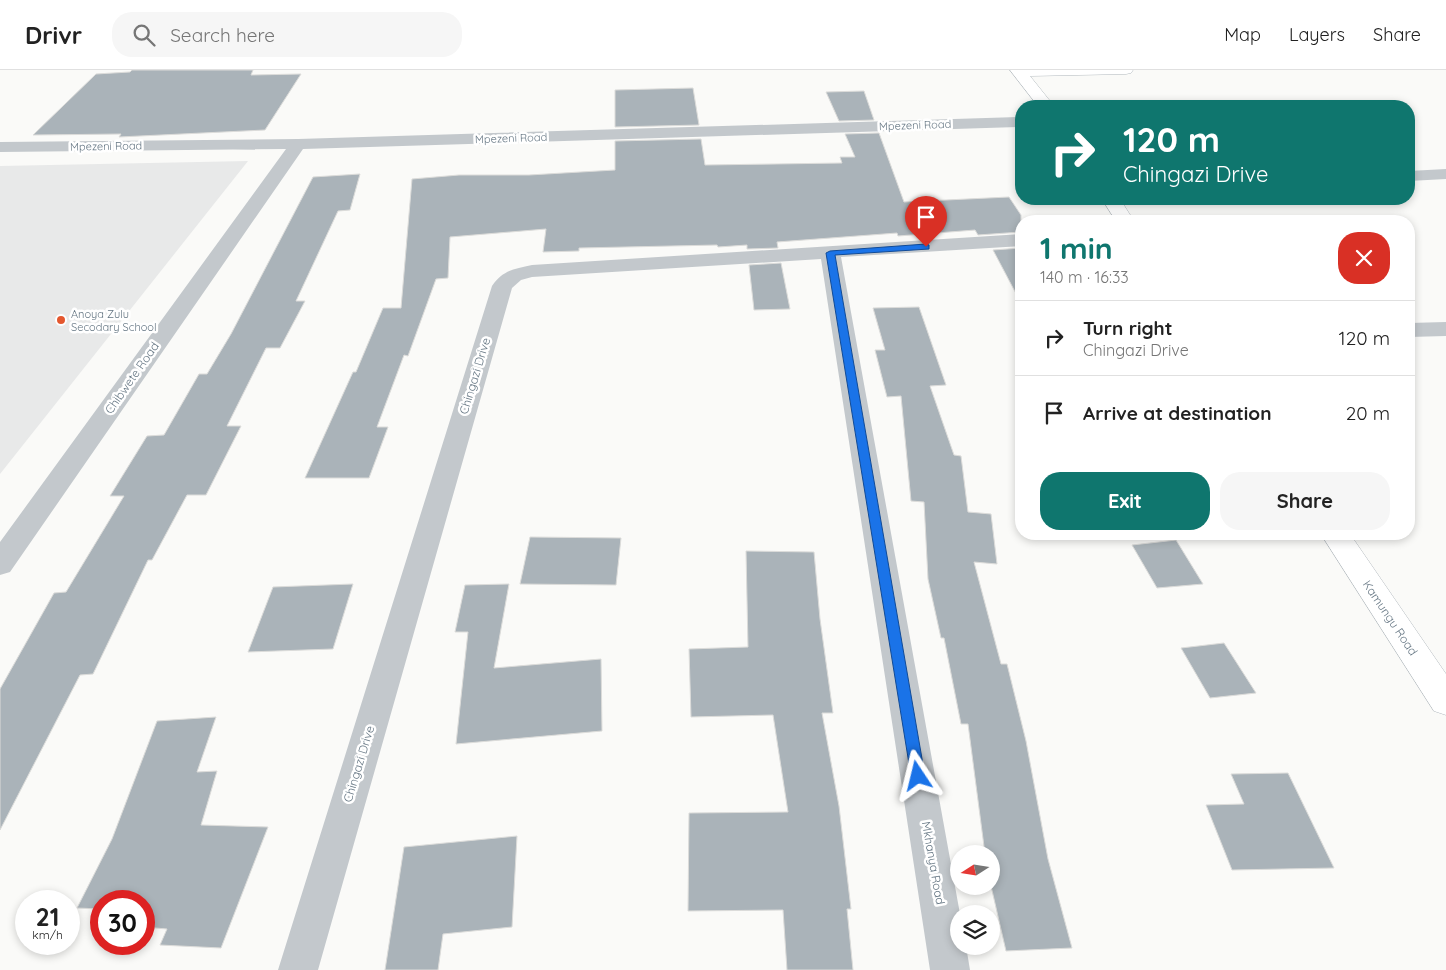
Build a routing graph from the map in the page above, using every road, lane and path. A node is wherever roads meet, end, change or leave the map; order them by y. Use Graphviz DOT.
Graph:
graph roads {
  1 [pos="1126,70"];
  2 [pos="1018,71"];
  3 [pos="1041,100"];
  4 [pos="1015,122"];
  5 [pos="298,144"];
  6 [pos="0,147"];
  7 [pos="1446,174"];
  8 [pos="1415,176"];
  9 [pos="1015,240"];
  10 [pos="830,253"];
  11 [pos="1446,329"];
  12 [pos="1415,330"];
  13 [pos="1339,540"];
  14 [pos="0,564"];
  15 [pos="1446,701"];
  16 [pos="298,970"];
  17 [pos="950,970"];
  1 -- 2 [label="street"];
  2 -- 3 [label="street"];
  4 -- 5 [label="street, Mpezeni Road"];
  5 -- 6 [label="street, Mpezeni Road"];
  5 -- 14 [label="street, Chibwete Road"];
  7 -- 8 [label="street"];
  9 -- 10 [label="street, Chingazi Drive"];
  10 -- 16 [label="street, Chingazi Drive"];
  10 -- 17 [label="street, Mkhanya Road"];
  11 -- 12 [label="street"];
  13 -- 15 [label="street, Kamungu Road"];
}
